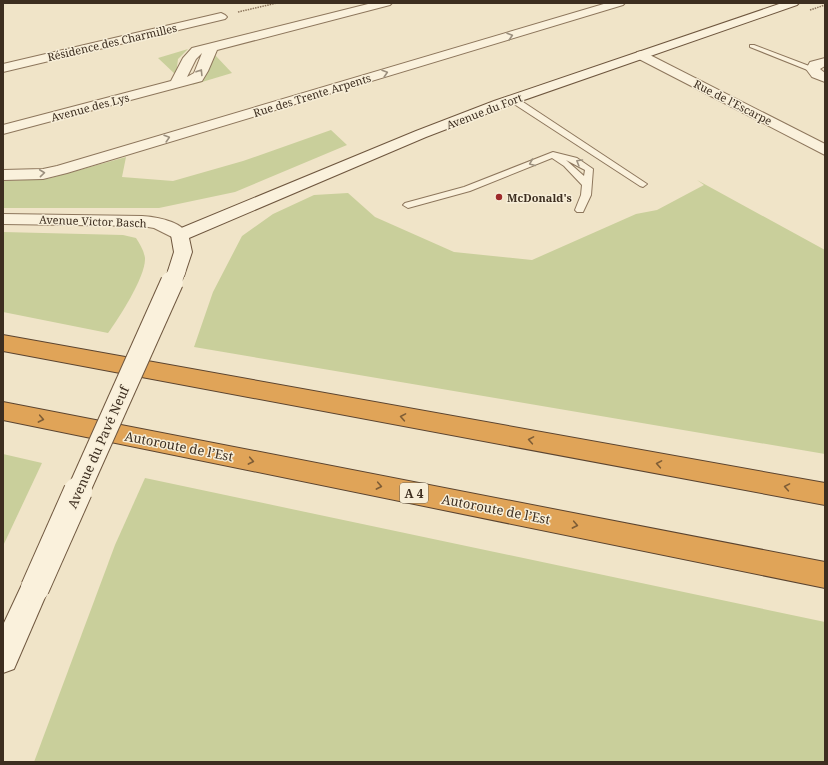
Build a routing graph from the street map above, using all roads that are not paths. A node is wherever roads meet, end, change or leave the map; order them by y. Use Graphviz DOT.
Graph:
graph roads {
  1 [pos="386,3"];
  2 [pos="619,3"];
  3 [pos="794,3"];
  4 [pos="221,16"];
  5 [pos="752,46"];
  6 [pos="642,55"];
  7 [pos="825,62"];
  8 [pos="3,68"];
  9 [pos="813,69"];
  10 [pos="825,78"];
  11 [pos="514,100"];
  12 [pos="3,130"];
  13 [pos="825,150"];
  14 [pos="3,175"];
  15 [pos="643,184"];
  16 [pos="408,205"];
  17 [pos="580,210"];
  18 [pos="3,219"];
  19 [pos="180,235"];
  20 [pos="3,343"];
  21 [pos="3,411"];
  22 [pos="825,494"];
  23 [pos="825,575"];
  24 [pos="3,658"];
  1 -- 12 [label="street, Avenue des Lys"];
  14 -- 2 [label="street, Rue des Trente Arpents, one-way"];
  3 -- 6 [label="street, Avenue du Fort"];
  4 -- 8 [label="street, Résidence des Charmilles"];
  5 -- 9 [label="lane"];
  6 -- 11 [label="street, Avenue du Fort"];
  6 -- 13 [label="street, Rue de l’Escarpe"];
  7 -- 9 [label="street"];
  9 -- 10 [label="street"];
  11 -- 15 [label="lane"];
  11 -- 19 [label="street, Avenue du Fort"];
  17 -- 16 [label="lane, one-way"];
  18 -- 19 [label="street, Avenue Victor Basch"];
  19 -- 24 [label="street, Avenue du Pavé Neuf, bridge"];
  22 -- 20 [label="highway, one-way"];
  21 -- 23 [label="highway, Autoroute de l’Est / A 4, one-way"];
}
